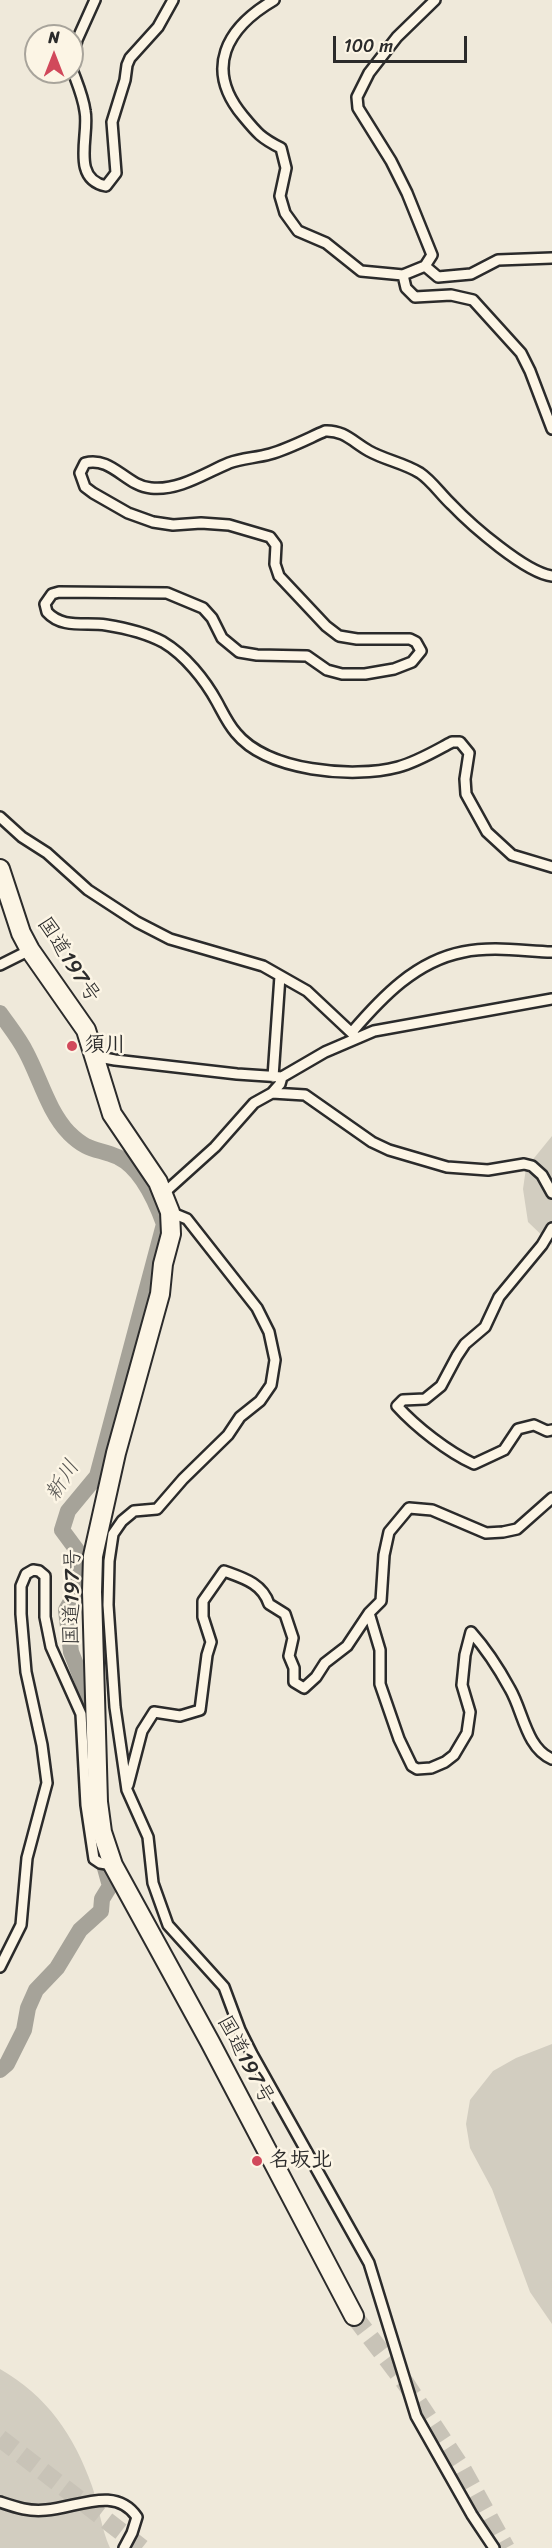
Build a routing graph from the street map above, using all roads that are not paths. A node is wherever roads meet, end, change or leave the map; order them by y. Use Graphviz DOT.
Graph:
graph roads {
  1 [pos="94,0"];
  2 [pos="172,0"];
  3 [pos="274,0"];
  4 [pos="435,0"];
  5 [pos="84,24"];
  6 [pos="77,84"];
  7 [pos="552,258"];
  8 [pos="425,266"];
  9 [pos="403,275"];
  10 [pos="552,429"];
  11 [pos="552,576"];
  12 [pos="0,817"];
  13 [pos="552,867"];
  14 [pos="0,869"];
  15 [pos="30,950"];
  16 [pos="552,952"];
  17 [pos="0,965"];
  18 [pos="280,976"];
  19 [pos="552,999"];
  20 [pos="354,1035"];
  21 [pos="92,1055"];
  22 [pos="278,1077"];
  23 [pos="272,1093"];
  24 [pos="164,1193"];
  25 [pos="552,1193"];
  26 [pos="170,1212"];
  27 [pos="552,1228"];
  28 [pos="552,1430"];
  29 [pos="552,1498"];
  30 [pos="369,1613"];
  31 [pos="88,1713"];
  32 [pos="552,1759"];
  33 [pos="127,1790"];
  34 [pos="0,1967"];
  35 [pos="354,2316"];
  36 [pos="0,2502"];
  37 [pos="124,2548"];
  38 [pos="494,2548"];
  1 -- 5 [label="street"];
  2 -- 6 [label="street"];
  3 -- 9 [label="street"];
  4 -- 8 [label="street"];
  7 -- 8 [label="street"];
  8 -- 9 [label="street"];
  9 -- 10 [label="street"];
  11 -- 13 [label="street"];
  12 -- 18 [label="street"];
  14 -- 15 [label="highway, 国道197号"];
  15 -- 17 [label="street"];
  15 -- 21 [label="highway, 国道197号"];
  16 -- 20 [label="street"];
  18 -- 20 [label="street"];
  18 -- 22 [label="street"];
  19 -- 20 [label="street"];
  20 -- 22 [label="street"];
  21 -- 22 [label="street"];
  21 -- 24 [label="highway, 国道197号"];
  22 -- 23 [label="street"];
  23 -- 24 [label="street"];
  23 -- 25 [label="street"];
  24 -- 26 [label="highway, 国道197号"];
  26 -- 31 [label="highway, 国道197号"];
  26 -- 33 [label="street"];
  27 -- 28 [label="street"];
  29 -- 30 [label="street"];
  30 -- 32 [label="street"];
  30 -- 33 [label="street"];
  31 -- 34 [label="street"];
  31 -- 35 [label="highway, 国道197号"];
  33 -- 38 [label="street"];
  36 -- 37 [label="street"];
}
